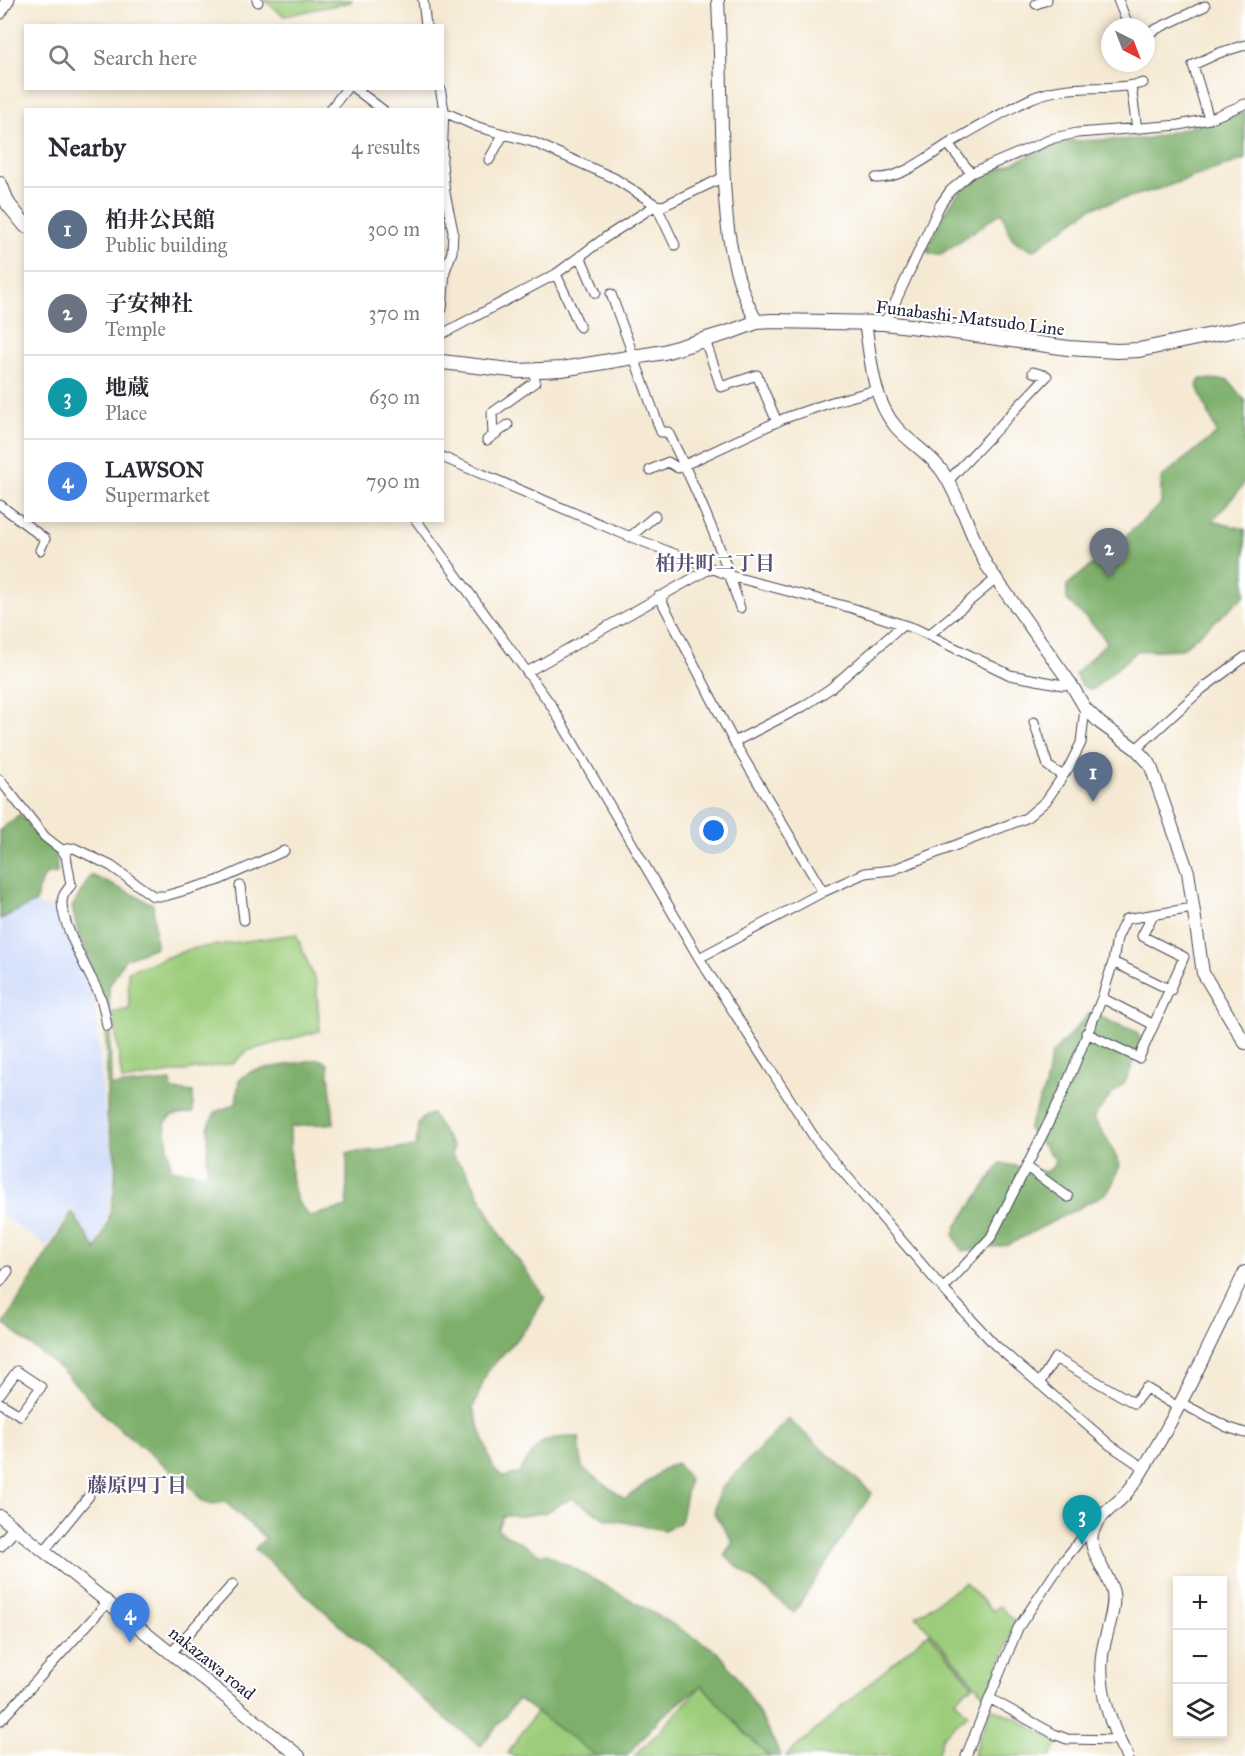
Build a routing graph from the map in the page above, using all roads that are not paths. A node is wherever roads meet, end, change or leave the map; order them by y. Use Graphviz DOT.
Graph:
graph roads {
  1 [pos="8,0"];
  2 [pos="423,0"];
  3 [pos="718,0"];
  4 [pos="1047,0"];
  5 [pos="1118,0"];
  6 [pos="1036,4"];
  7 [pos="1205,6"];
  8 [pos="0,13"];
  9 [pos="1126,18"];
  10 [pos="426,24"];
  11 [pos="1155,30"];
  12 [pos="1245,45"];
  13 [pos="1143,83"];
  14 [pos="1131,86"];
  15 [pos="345,90"];
  16 [pos="357,90"];
  17 [pos="440,90"];
  18 [pos="1245,105"];
  19 [pos="332,108"];
  20 [pos="380,108"];
  21 [pos="443,108"];
  22 [pos="444,110"];
  23 [pos="1209,119"];
  24 [pos="1137,129"];
  25 [pos="503,135"];
  26 [pos="948,144"];
  27 [pos="489,160"];
  28 [pos="971,173"];
  29 [pos="724,177"];
  30 [pos="876,178"];
  31 [pos="444,182"];
  32 [pos="0,184"];
  33 [pos="656,205"];
  34 [pos="24,224"];
  35 [pos="675,245"];
  36 [pos="580,256"];
  37 [pos="556,274"];
  38 [pos="444,284"];
  39 [pos="596,293"];
  40 [pos="610,294"];
  41 [pos="757,322"];
  42 [pos="865,323"];
  43 [pos="884,324"];
  44 [pos="580,327"];
  45 [pos="1245,328"];
  46 [pos="444,333"];
  47 [pos="705,340"];
  48 [pos="635,357"];
  49 [pos="444,362"];
  50 [pos="535,371"];
  51 [pos="1033,372"];
  52 [pos="876,390"];
  53 [pos="777,422"];
  54 [pos="508,425"];
  55 [pos="444,458"];
  56 [pos="685,465"];
  57 [pos="650,470"];
  58 [pos="948,481"];
  59 [pos="0,505"];
  60 [pos="655,516"];
  61 [pos="417,522"];
  62 [pos="427,522"];
  63 [pos="425,534"];
  64 [pos="630,537"];
  65 [pos="40,550"];
  66 [pos="711,568"];
  67 [pos="731,576"];
  68 [pos="996,579"];
  69 [pos="659,596"];
  70 [pos="740,608"];
  71 [pos="903,625"];
  72 [pos="930,634"];
  73 [pos="1245,657"];
  74 [pos="527,672"];
  75 [pos="1071,684"];
  76 [pos="1085,708"];
  77 [pos="1034,722"];
  78 [pos="734,742"];
  79 [pos="1136,749"];
  80 [pos="1063,776"];
  81 [pos="0,780"];
  82 [pos="62,850"];
  83 [pos="284,851"];
  84 [pos="240,886"];
  85 [pos="823,892"];
  86 [pos="1193,908"];
  87 [pos="1153,915"];
  88 [pos="244,920"];
  89 [pos="699,958"];
  90 [pos="1113,962"];
  91 [pos="1171,990"];
  92 [pos="1102,998"];
  93 [pos="1154,1025"];
  94 [pos="107,1026"];
  95 [pos="1086,1033"];
  96 [pos="1245,1043"];
  97 [pos="1027,1167"];
  98 [pos="1068,1197"];
  99 [pos="8,1271"];
  100 [pos="1245,1272"];
  101 [pos="0,1282"];
  102 [pos="943,1289"];
  103 [pos="1040,1384"];
  104 [pos="0,1394"];
  105 [pos="0,1403"];
  106 [pos="1180,1405"];
  107 [pos="1245,1433"];
  108 [pos="1144,1468"];
  109 [pos="89,1496"];
  110 [pos="0,1516"];
  111 [pos="1095,1527"];
  112 [pos="15,1528"];
  113 [pos="0,1545"];
  114 [pos="44,1551"];
  115 [pos="233,1584"];
  116 [pos="108,1602"];
  117 [pos="171,1653"];
  118 [pos="989,1698"];
  119 [pos="0,1721"];
  120 [pos="1118,1740"];
  121 [pos="299,1756"];
  122 [pos="966,1756"];
  123 [pos="1127,1756"];
  1 -- 8 [label="street"];
  2 -- 10 [label="street"];
  3 -- 29 [label="street"];
  4 -- 6 [label="street"];
  5 -- 9 [label="street"];
  7 -- 11 [label="street"];
  12 -- 23 [label="street"];
  13 -- 14 [label="street"];
  14 -- 24 [label="street"];
  14 -- 26 [label="street"];
  15 -- 19 [label="street"];
  16 -- 20 [label="street"];
  17 -- 21 [label="street"];
  18 -- 23 [label="street"];
  22 -- 25 [label="street"];
  23 -- 24 [label="street"];
  24 -- 28 [label="street"];
  25 -- 27 [label="street"];
  25 -- 33 [label="street"];
  26 -- 28 [label="street"];
  26 -- 30 [label="street"];
  28 -- 43 [label="street"];
  29 -- 33 [label="street"];
  29 -- 41 [label="street"];
  31 -- 38 [label="street"];
  32 -- 34 [label="main road"];
  33 -- 35 [label="street"];
  33 -- 36 [label="street"];
  36 -- 37 [label="street"];
  36 -- 39 [label="street"];
  37 -- 44 [label="street"];
  37 -- 46 [label="street"];
  40 -- 48 [label="street"];
  41 -- 42 [label="main road, Funabashi-Matsudo Line"];
  41 -- 47 [label="main road, Funabashi-Matsudo Line"];
  42 -- 43 [label="main road, Funabashi-Matsudo Line"];
  42 -- 52 [label="street"];
  43 -- 45 [label="main road, Funabashi-Matsudo Line"];
  47 -- 48 [label="main road, Funabashi-Matsudo Line"];
  47 -- 53 [label="street"];
  48 -- 50 [label="main road, Funabashi-Matsudo Line"];
  48 -- 56 [label="street"];
  49 -- 50 [label="main road, Funabashi-Matsudo Line"];
  50 -- 54 [label="street"];
  51 -- 58 [label="street"];
  52 -- 53 [label="street"];
  52 -- 58 [label="street"];
  53 -- 56 [label="street"];
  55 -- 64 [label="street"];
  56 -- 57 [label="street"];
  56 -- 67 [label="street"];
  58 -- 68 [label="street"];
  59 -- 65 [label="street"];
  60 -- 64 [label="street"];
  61 -- 63 [label="street"];
  62 -- 63 [label="street"];
  63 -- 74 [label="street"];
  64 -- 66 [label="street"];
  66 -- 67 [label="street"];
  66 -- 69 [label="street"];
  67 -- 70 [label="street"];
  67 -- 71 [label="street"];
  68 -- 72 [label="street"];
  68 -- 75 [label="street"];
  69 -- 74 [label="street"];
  69 -- 78 [label="street"];
  71 -- 72 [label="street"];
  71 -- 78 [label="street"];
  72 -- 75 [label="street"];
  73 -- 79 [label="street"];
  74 -- 89 [label="street"];
  75 -- 76 [label="street"];
  76 -- 79 [label="street"];
  76 -- 80 [label="street"];
  77 -- 80 [label="street"];
  78 -- 85 [label="street"];
  79 -- 86 [label="street"];
  80 -- 85 [label="street"];
  81 -- 82 [label="street"];
  82 -- 83 [label="street"];
  82 -- 94 [label="street"];
  84 -- 88 [label="street"];
  85 -- 89 [label="street"];
  86 -- 87 [label="street"];
  86 -- 96 [label="street"];
  87 -- 90 [label="street"];
  87 -- 91 [label="street"];
  89 -- 102 [label="street"];
  90 -- 91 [label="street"];
  90 -- 92 [label="street"];
  91 -- 93 [label="street"];
  92 -- 93 [label="street"];
  92 -- 95 [label="street"];
  93 -- 95 [label="street"];
  95 -- 97 [label="street"];
  97 -- 98 [label="street"];
  97 -- 102 [label="street"];
  99 -- 101 [label="street"];
  100 -- 106 [label="street"];
  102 -- 103 [label="street"];
  103 -- 106 [label="street"];
  103 -- 108 [label="street"];
  104 -- 105 [label="street"];
  106 -- 107 [label="street"];
  106 -- 108 [label="street"];
  108 -- 111 [label="street"];
  109 -- 114 [label="street"];
  110 -- 112 [label="street, nakazawa road"];
  111 -- 118 [label="street"];
  111 -- 120 [label="street"];
  112 -- 113 [label="street"];
  112 -- 114 [label="street, nakazawa road"];
  114 -- 116 [label="street, nakazawa road"];
  115 -- 117 [label="street"];
  116 -- 117 [label="street, nakazawa road"];
  116 -- 119 [label="street"];
  117 -- 121 [label="street, nakazawa road"];
  118 -- 120 [label="street"];
  118 -- 122 [label="street"];
  120 -- 123 [label="street"];
}
